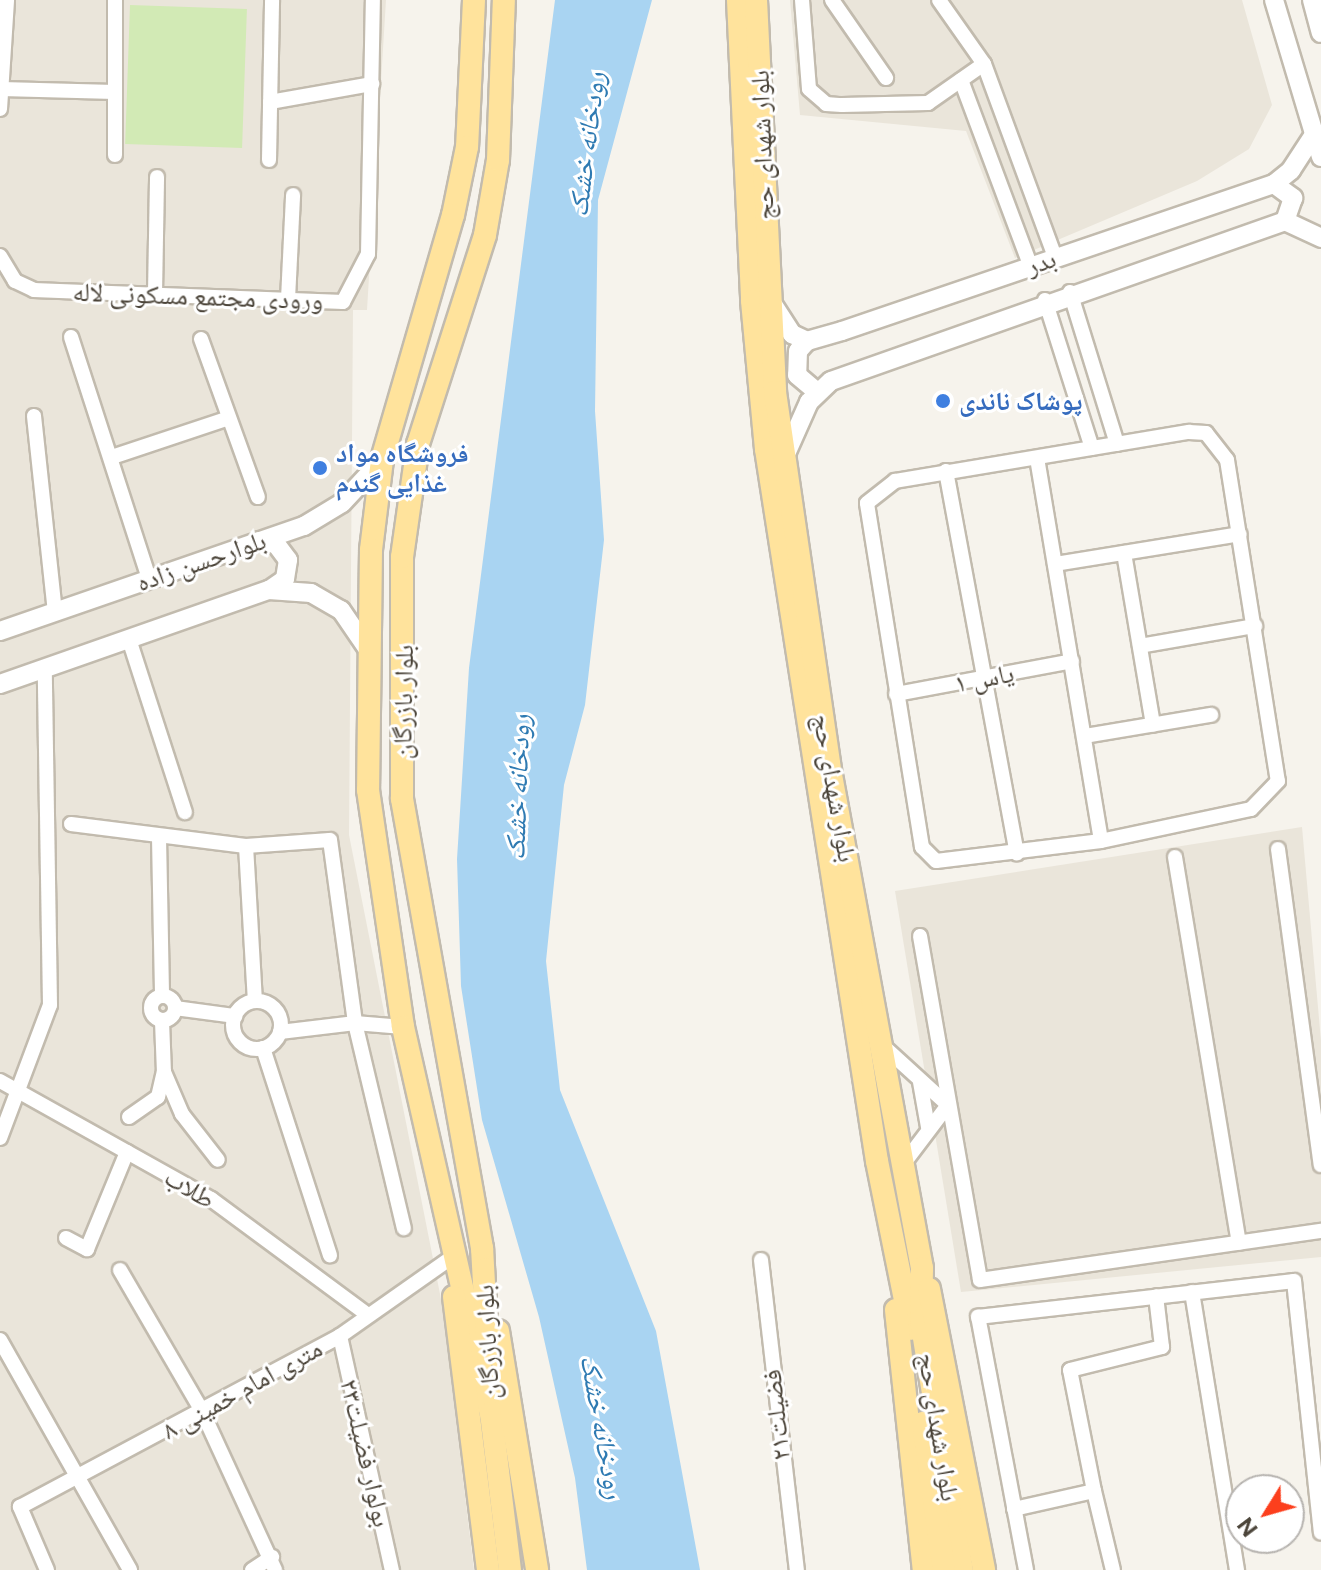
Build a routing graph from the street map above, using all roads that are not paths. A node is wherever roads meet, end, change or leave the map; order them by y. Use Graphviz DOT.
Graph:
graph roads {
  1 [pos="7,0"];
  2 [pos="115,0"];
  3 [pos="272,0"];
  4 [pos="373,0"];
  5 [pos="474,0"];
  6 [pos="504,0"];
  7 [pos="738,0"];
  8 [pos="756,0"];
  9 [pos="802,0"];
  10 [pos="832,0"];
  11 [pos="939,0"];
  12 [pos="1274,0"];
  13 [pos="1312,0"];
  14 [pos="1321,33"];
  15 [pos="984,64"];
  16 [pos="886,78"];
  17 [pos="961,80"];
  18 [pos="372,84"];
  19 [pos="1,89"];
  20 [pos="115,92"];
  21 [pos="270,102"];
  22 [pos="0,109"];
  23 [pos="1315,133"];
  24 [pos="115,155"];
  25 [pos="1321,157"];
  26 [pos="269,160"];
  27 [pos="157,177"];
  28 [pos="1274,184"];
  29 [pos="293,195"];
  30 [pos="1285,221"];
  31 [pos="1043,225"];
  32 [pos="1017,232"];
  33 [pos="1321,238"];
  34 [pos="0,256"];
  35 [pos="1055,257"];
  36 [pos="1030,265"];
  37 [pos="767,292"];
  38 [pos="1070,292"];
  39 [pos="155,294"];
  40 [pos="288,299"];
  41 [pos="1045,300"];
  42 [pos="71,337"];
  43 [pos="201,339"];
  44 [pos="807,341"];
  45 [pos="1090,355"];
  46 [pos="1064,361"];
  47 [pos="816,391"];
  48 [pos="34,416"];
  49 [pos="229,418"];
  50 [pos="1117,444"];
  51 [pos="1092,448"];
  52 [pos="785,456"];
  53 [pos="112,457"];
  54 [pos="1037,458"];
  55 [pos="382,460"];
  56 [pos="946,471"];
  57 [pos="258,497"];
  58 [pos="1240,534"];
  59 [pos="257,541"];
  60 [pos="1124,553"];
  61 [pos="1055,564"];
  62 [pos="149,578"];
  63 [pos="269,590"];
  64 [pos="55,612"];
  65 [pos="1255,626"];
  66 [pos="0,631"];
  67 [pos="129,639"];
  68 [pos="1140,646"];
  69 [pos="371,654"];
  70 [pos="1072,661"];
  71 [pos="45,668"];
  72 [pos="983,679"];
  73 [pos="0,684"];
  74 [pos="896,694"];
  75 [pos="1211,715"];
  76 [pos="1153,725"];
  77 [pos="1085,736"];
  78 [pos="185,812"];
  79 [pos="71,824"];
  80 [pos="139,833"];
  81 [pos="159,837"];
  82 [pos="1101,841"];
  83 [pos="246,846"];
  84 [pos="1278,849"];
  85 [pos="1017,853"];
  86 [pos="1175,857"];
  87 [pos="158,864"];
  88 [pos="920,936"];
  89 [pos="162,996"];
  90 [pos="255,1001"];
  91 [pos="175,1008"];
  92 [pos="235,1016"];
  93 [pos="162,1021"];
  94 [pos="355,1023"];
  95 [pos="403,1027"];
  96 [pos="280,1032"];
  97 [pos="882,1044"];
  98 [pos="263,1048"];
  99 [pos="164,1072"];
  100 [pos="0,1081"];
  101 [pos="920,1082"];
  102 [pos="19,1092"];
  103 [pos="158,1097"];
  104 [pos="948,1105"];
  105 [pos="182,1114"];
  106 [pos="129,1117"];
  107 [pos="928,1127"];
  108 [pos="0,1138"];
  109 [pos="127,1152"];
  110 [pos="218,1160"];
  111 [pos="904,1163"];
  112 [pos="1321,1165"];
  113 [pos="404,1228"];
  114 [pos="1321,1231"];
  115 [pos="66,1238"];
  116 [pos="1239,1243"];
  117 [pos="482,1248"];
  118 [pos="330,1255"];
  119 [pos="454,1256"];
  120 [pos="761,1260"];
  121 [pos="898,1268"];
  122 [pos="922,1268"];
  123 [pos="120,1270"];
  124 [pos="1192,1292"];
  125 [pos="1156,1296"];
  126 [pos="368,1315"];
  127 [pos="340,1336"];
  128 [pos="0,1340"];
  129 [pos="202,1411"];
  130 [pos="491,1413"];
  131 [pos="82,1477"];
  132 [pos="1094,1491"];
  133 [pos="1014,1509"];
  134 [pos="1321,1533"];
  135 [pos="274,1563"];
  136 [pos="47,1570"];
  137 [pos="130,1570"];
  138 [pos="252,1570"];
  139 [pos="392,1570"];
  140 [pos="488,1570"];
  141 [pos="510,1570"];
  142 [pos="537,1570"];
  143 [pos="797,1570"];
  144 [pos="924,1570"];
  145 [pos="944,1570"];
  146 [pos="962,1570"];
  147 [pos="984,1570"];
  148 [pos="1026,1570"];
  149 [pos="1113,1570"];
  150 [pos="1237,1570"];
  1 -- 19 [label="street"];
  2 -- 20 [label="street"];
  3 -- 21 [label="street"];
  4 -- 18 [label="street, ورودی مجتمع مسکونی لاله"];
  5 -- 55 [label="main road, بلوار بازرگان"];
  6 -- 117 [label="main road, بلوار بازرگان"];
  7 -- 121 [label="main road, بلوار شهدای حج"];
  8 -- 37 [label="main road, بلوار شهدای حج"];
  9 -- 17 [label="street"];
  10 -- 16 [label="street"];
  11 -- 15 [label="street"];
  12 -- 23 [label="street"];
  13 -- 14 [label="street"];
  15 -- 17 [label="street"];
  15 -- 31 [label="street"];
  17 -- 32 [label="street"];
  18 -- 21 [label="street"];
  18 -- 40 [label="street, ورودی مجتمع مسکونی لاله"];
  19 -- 20 [label="street"];
  19 -- 22 [label="street"];
  20 -- 24 [label="street"];
  21 -- 26 [label="street"];
  23 -- 25 [label="street"];
  23 -- 28 [label="street, بدر"];
  27 -- 39 [label="street"];
  28 -- 30 [label="street"];
  28 -- 35 [label="street, بدر"];
  29 -- 40 [label="street"];
  30 -- 33 [label="street"];
  30 -- 38 [label="street, بدر"];
  31 -- 32 [label="street"];
  31 -- 35 [label="street"];
  32 -- 36 [label="street"];
  34 -- 39 [label="street, ورودی مجتمع مسکونی لاله"];
  35 -- 36 [label="street, بدر"];
  36 -- 44 [label="street, بدر"];
  37 -- 44 [label="street"];
  37 -- 52 [label="main road, بلوار شهدای حج"];
  38 -- 41 [label="street, بدر"];
  38 -- 45 [label="street"];
  39 -- 40 [label="street, ورودی مجتمع مسکونی لاله"];
  41 -- 46 [label="street"];
  41 -- 47 [label="street, بدر"];
  42 -- 53 [label="street"];
  43 -- 49 [label="street"];
  44 -- 47 [label="street"];
  45 -- 46 [label="street"];
  45 -- 50 [label="street"];
  46 -- 51 [label="street"];
  47 -- 52 [label="street"];
  48 -- 64 [label="street"];
  49 -- 53 [label="street"];
  49 -- 57 [label="street"];
  50 -- 51 [label="street"];
  50 -- 58 [label="street"];
  51 -- 54 [label="street"];
  52 -- 97 [label="main road, بلوار شهدای حج"];
  53 -- 62 [label="street"];
  54 -- 56 [label="street"];
  54 -- 61 [label="street"];
  55 -- 59 [label="street, بلوارحسن زاده"];
  55 -- 69 [label="main road, بلوار بازرگان"];
  56 -- 72 [label="street"];
  56 -- 74 [label="street"];
  58 -- 60 [label="street"];
  58 -- 65 [label="street"];
  59 -- 62 [label="street, بلوارحسن زاده"];
  59 -- 63 [label="street"];
  60 -- 61 [label="street"];
  60 -- 68 [label="street"];
  61 -- 70 [label="street"];
  62 -- 64 [label="street, بلوارحسن زاده"];
  63 -- 67 [label="street, بلوارحسن زاده"];
  63 -- 69 [label="street, بلوارحسن زاده"];
  64 -- 66 [label="street, بلوارحسن زاده"];
  65 -- 68 [label="street"];
  65 -- 82 [label="street"];
  67 -- 71 [label="street, بلوارحسن زاده"];
  67 -- 78 [label="street"];
  68 -- 76 [label="street"];
  69 -- 95 [label="main road, بلوار بازرگان"];
  70 -- 72 [label="street, یاس ۱"];
  70 -- 77 [label="street"];
  71 -- 73 [label="street, بلوارحسن زاده"];
  71 -- 102 [label="street"];
  72 -- 74 [label="street, یاس ۱"];
  72 -- 85 [label="street"];
  74 -- 85 [label="street"];
  75 -- 76 [label="street"];
  76 -- 77 [label="street"];
  77 -- 82 [label="street"];
  79 -- 80 [label="street"];
  80 -- 81 [label="street"];
  80 -- 87 [label="street"];
  81 -- 83 [label="street"];
  81 -- 87 [label="street"];
  82 -- 85 [label="street"];
  83 -- 90 [label="street"];
  83 -- 94 [label="street"];
  84 -- 112 [label="street"];
  86 -- 116 [label="street"];
  87 -- 89 [label="street"];
  88 -- 104 [label="street"];
  89 -- 91 [label="street"];
  89 -- 93 [label="street"];
  90 -- 92 [label="street"];
  90 -- 96 [label="street"];
  91 -- 92 [label="street"];
  91 -- 93 [label="street"];
  92 -- 98 [label="street"];
  93 -- 99 [label="street"];
  94 -- 95 [label="street"];
  94 -- 96 [label="street"];
  94 -- 113 [label="street"];
  95 -- 119 [label="main road, بلوار بازرگان"];
  96 -- 98 [label="street"];
  97 -- 101 [label="street"];
  97 -- 111 [label="main road, بلوار شهدای حج"];
  98 -- 118 [label="street"];
  99 -- 103 [label="street"];
  99 -- 105 [label="street"];
  100 -- 102 [label="street, طلاب"];
  101 -- 104 [label="street"];
  101 -- 107 [label="street"];
  102 -- 108 [label="street"];
  102 -- 109 [label="street, طلاب"];
  103 -- 105 [label="street"];
  103 -- 106 [label="street"];
  104 -- 107 [label="street"];
  104 -- 116 [label="street"];
  105 -- 110 [label="street"];
  107 -- 111 [label="street"];
  109 -- 115 [label="street"];
  109 -- 126 [label="street, طلاب"];
  111 -- 122 [label="main road, بلوار شهدای حج"];
  114 -- 116 [label="street"];
  117 -- 130 [label="main road, بلوار بازرگان"];
  117 -- 142 [label="main road"];
  119 -- 126 [label="street, ۸ متری امام خمینی"];
  119 -- 130 [label="main road, بلوار بازرگان"];
  119 -- 140 [label="main road"];
  120 -- 143 [label="street, فضیلت۲۱"];
  121 -- 144 [label="main road"];
  121 -- 145 [label="main road, بلوار شهدای حج"];
  122 -- 146 [label="main road, بلوار شهدای حج"];
  122 -- 147 [label="main road"];
  123 -- 129 [label="street"];
  124 -- 125 [label="street"];
  124 -- 134 [label="street"];
  124 -- 150 [label="street"];
  125 -- 132 [label="street"];
  125 -- 133 [label="street"];
  126 -- 127 [label="street, ۸ متری امام خمینی"];
  127 -- 129 [label="street, ۸ متری امام خمینی"];
  127 -- 139 [label="street, بولوار فضیلت۲۳"];
  128 -- 131 [label="street"];
  129 -- 131 [label="street, ۸ متری امام خمینی"];
  129 -- 135 [label="street"];
  130 -- 141 [label="main road"];
  131 -- 136 [label="street, ۸ متری امام خمینی"];
  131 -- 137 [label="street"];
  132 -- 133 [label="street"];
  132 -- 149 [label="street"];
  133 -- 148 [label="street"];
  135 -- 138 [label="street"];
}
